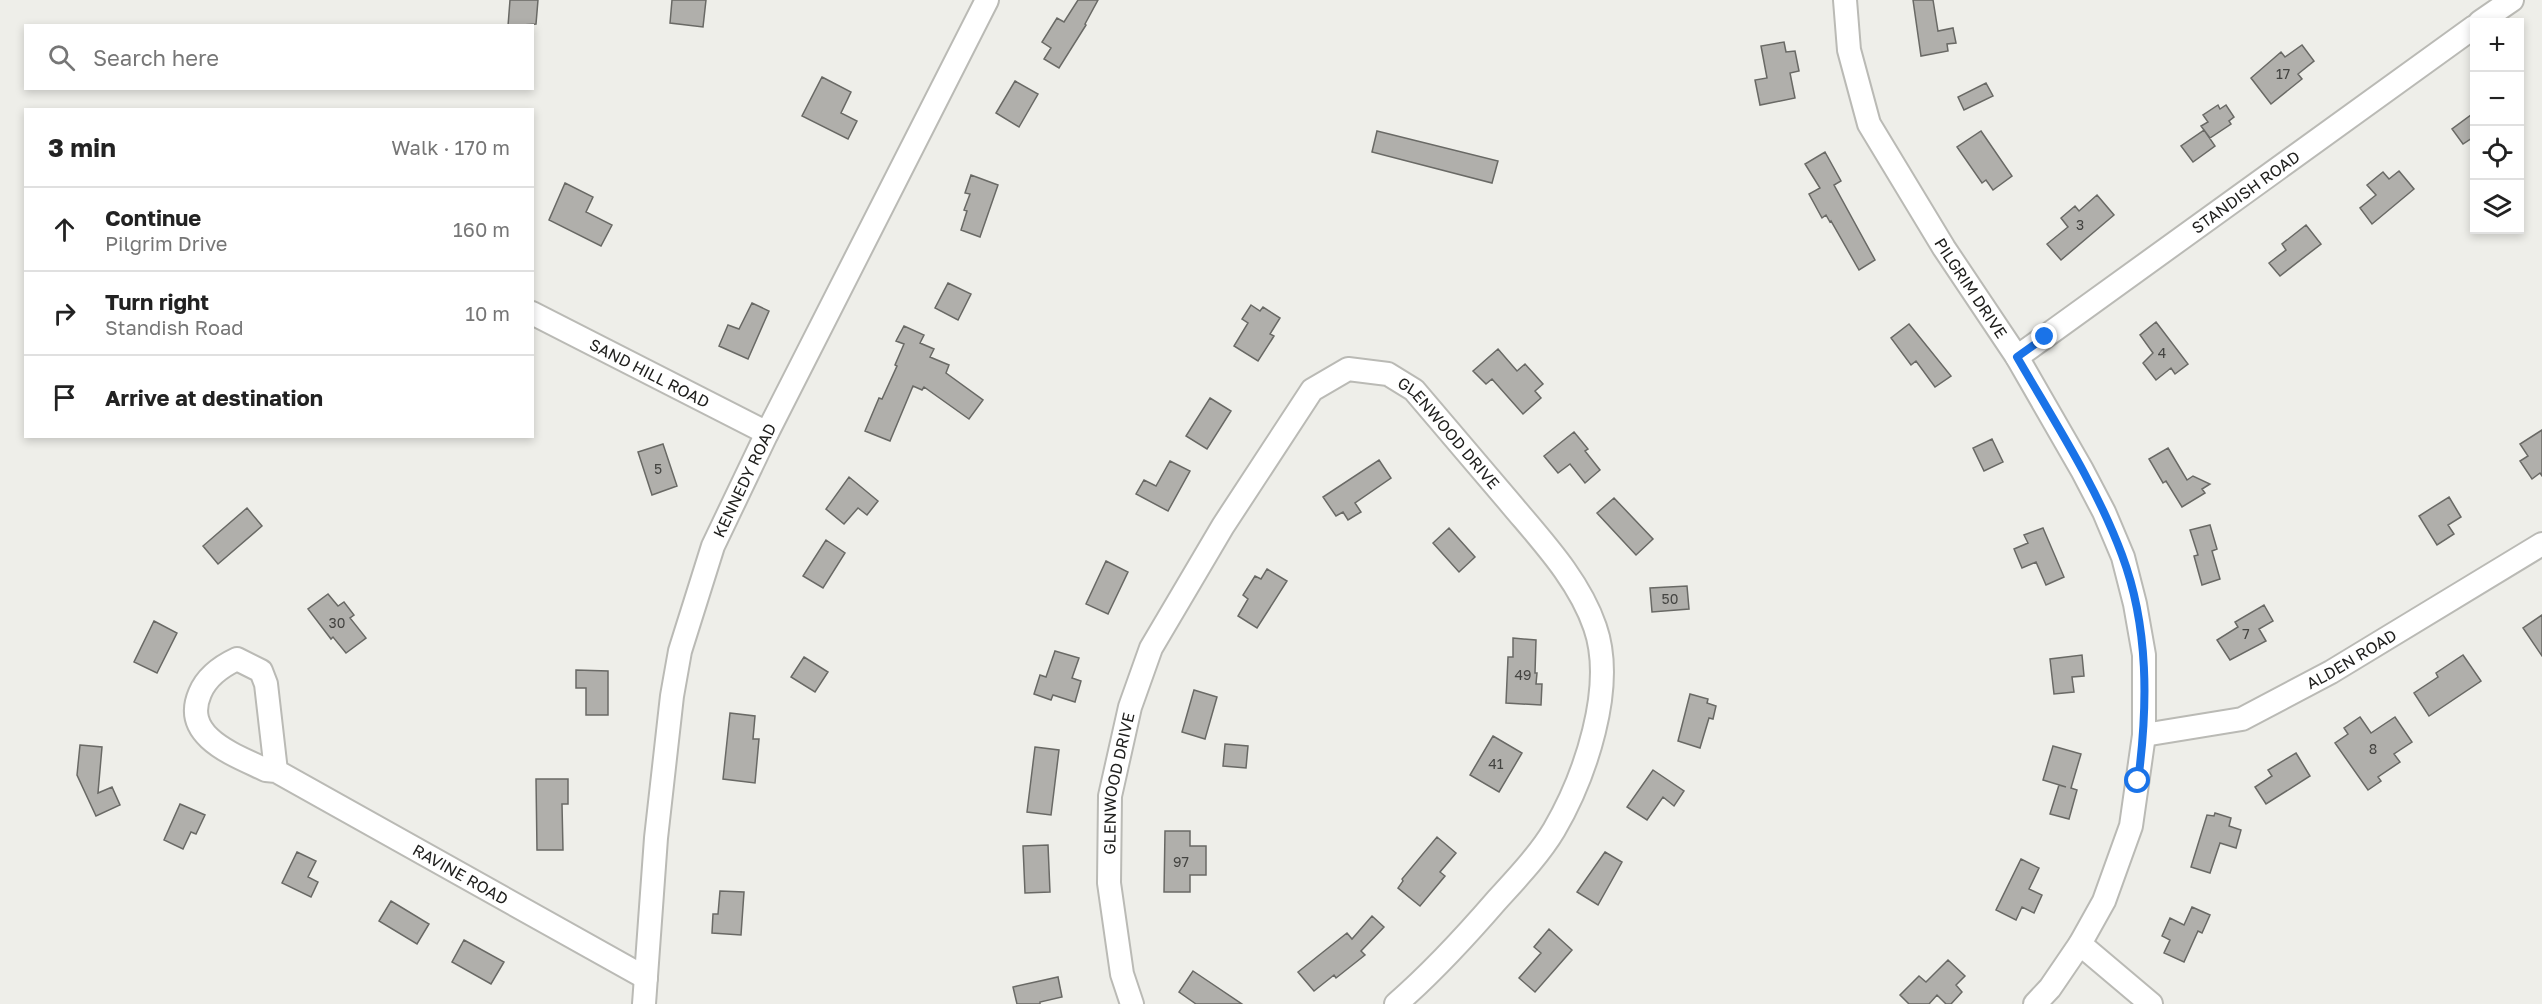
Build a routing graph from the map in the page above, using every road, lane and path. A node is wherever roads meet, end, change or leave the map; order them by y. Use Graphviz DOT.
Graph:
graph roads {
  1 [pos="987,0"];
  2 [pos="1845,0"];
  3 [pos="2512,0"];
  4 [pos="2486,18"];
  5 [pos="2470,31"];
  6 [pos="534,314"];
  7 [pos="2017,357"];
  8 [pos="767,433"];
  9 [pos="2542,544"];
  10 [pos="2144,735"];
  11 [pos="276,771"];
  12 [pos="2080,944"];
  13 [pos="646,978"];
  14 [pos="644,1004"];
  15 [pos="1132,1004"];
  16 [pos="1396,1004"];
  17 [pos="2035,1004"];
  18 [pos="2151,1004"];
  1 -- 8 [label="street, KENNEDY ROAD"];
  2 -- 7 [label="street, PILGRIM DRIVE"];
  3 -- 4 [label="street"];
  5 -- 7 [label="street, STANDISH ROAD"];
  6 -- 8 [label="street, SAND HILL ROAD"];
  7 -- 10 [label="street, PILGRIM DRIVE"];
  8 -- 13 [label="street, KENNEDY ROAD"];
  9 -- 10 [label="street, ALDEN ROAD"];
  10 -- 12 [label="street, PILGRIM DRIVE"];
  11 -- 11 [label="street, RAVINE ROAD"];
  11 -- 13 [label="street, RAVINE ROAD"];
  12 -- 17 [label="street, PILGRIM DRIVE"];
  12 -- 18 [label="street"];
  13 -- 14 [label="street, KENNEDY ROAD"];
  15 -- 16 [label="street, GLENWOOD DRIVE"];
}
